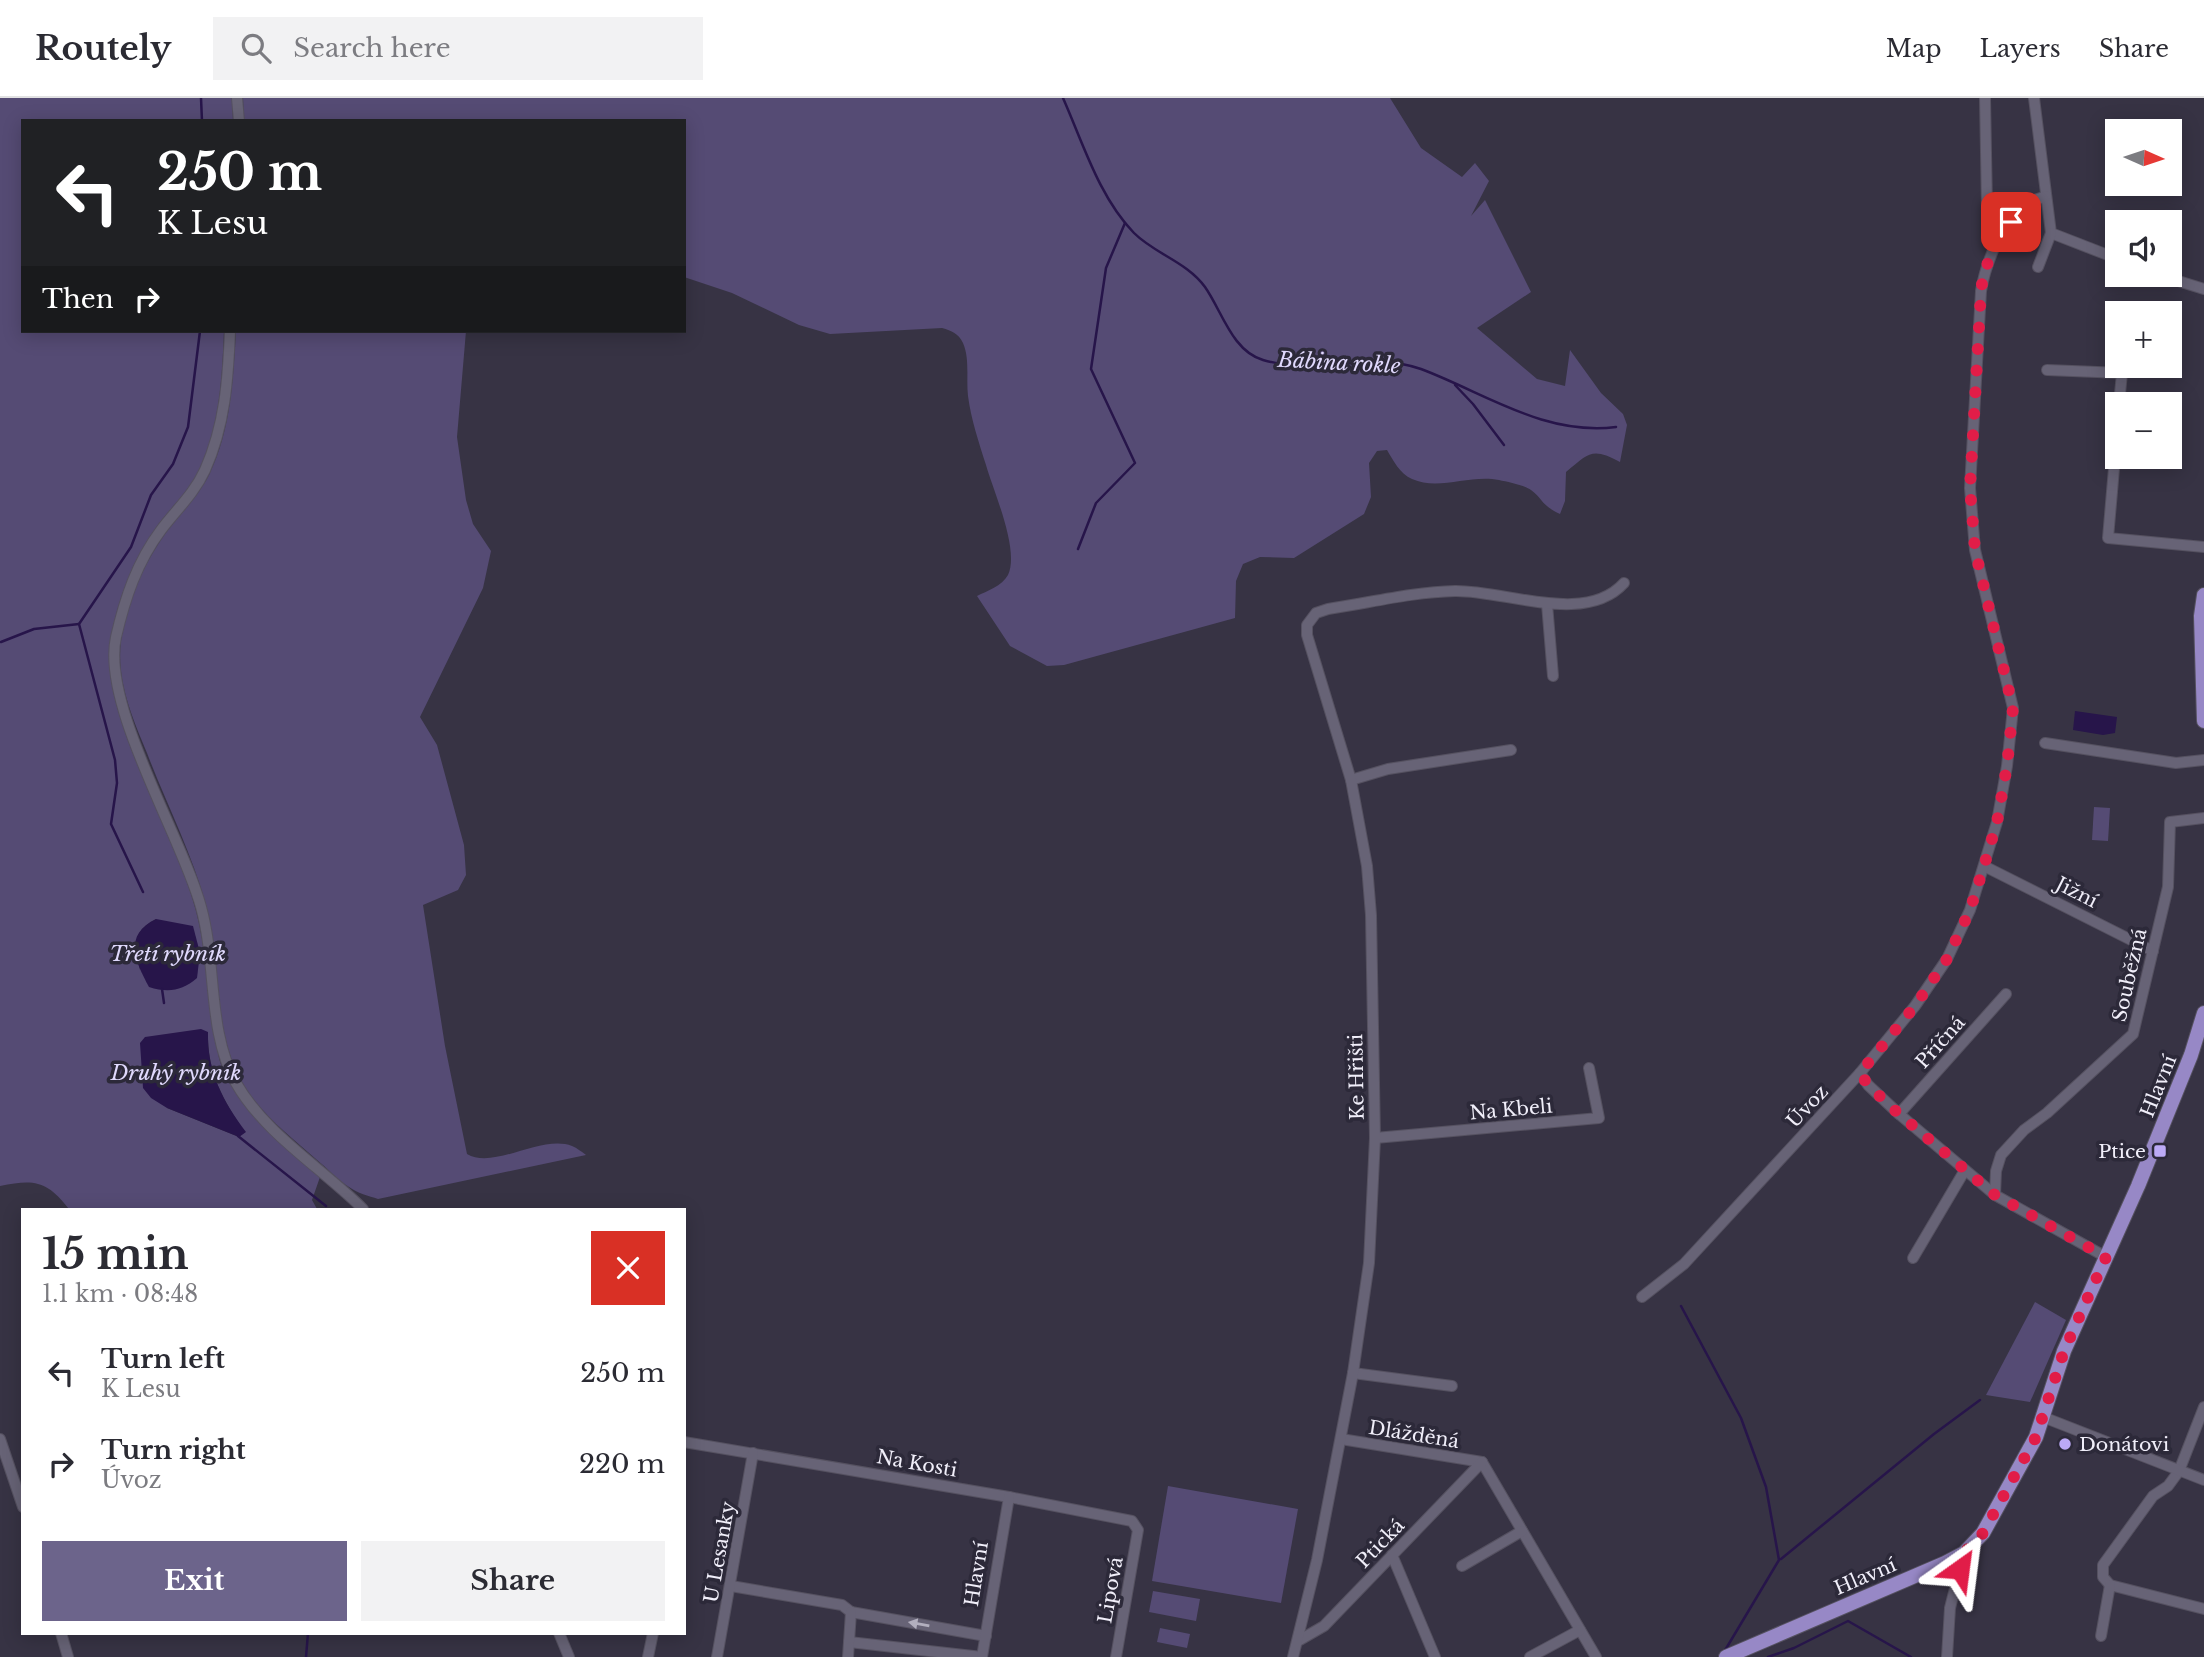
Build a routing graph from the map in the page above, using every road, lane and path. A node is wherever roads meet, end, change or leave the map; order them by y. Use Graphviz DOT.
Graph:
graph roads {
  1 [pos="237,98"];
  2 [pos="1985,98"];
  3 [pos="2034,98"];
  4 [pos="239,119"];
  5 [pos="2046,196"];
  6 [pos="2051,233"];
  7 [pos="2001,236"];
  8 [pos="2105,254"];
  9 [pos="2038,267"];
  10 [pos="2182,282"];
  11 [pos="2204,289"];
  12 [pos="230,333"];
  13 [pos="2047,370"];
  14 [pos="2120,392"];
  15 [pos="2114,469"];
  16 [pos="2204,547"];
  17 [pos="1624,583"];
  18 [pos="2204,594"];
  19 [pos="1547,604"];
  20 [pos="1553,676"];
  21 [pos="2204,722"];
  22 [pos="2045,743"];
  23 [pos="1511,750"];
  24 [pos="2204,760"];
  25 [pos="1351,780"];
  26 [pos="2204,818"];
  27 [pos="1984,866"];
  28 [pos="2153,951"];
  29 [pos="2006,994"];
  30 [pos="2204,1013"];
  31 [pos="1588,1068"];
  32 [pos="1860,1073"];
  33 [pos="1899,1114"];
  34 [pos="1375,1138"];
  35 [pos="1965,1170"];
  36 [pos="1995,1195"];
  37 [pos="362,1208"];
  38 [pos="2106,1257"];
  39 [pos="1913,1258"];
  40 [pos="1642,1297"];
  41 [pos="1353,1373"];
  42 [pos="1452,1386"];
  43 [pos="2204,1408"];
  44 [pos="2043,1416"];
  45 [pos="0,1439"];
  46 [pos="1341,1439"];
  47 [pos="686,1442"];
  48 [pos="753,1453"];
  49 [pos="1482,1462"];
  50 [pos="2179,1471"];
  51 [pos="2204,1480"];
  52 [pos="1009,1497"];
  53 [pos="21,1501"];
  54 [pos="1138,1530"];
  55 [pos="1522,1531"];
  56 [pos="1964,1553"];
  57 [pos="1392,1555"];
  58 [pos="1462,1566"];
  59 [pos="2110,1585"];
  60 [pos="731,1586"];
  61 [pos="2204,1609"];
  62 [pos="851,1612"];
  63 [pos="1580,1630"];
  64 [pos="62,1635"];
  65 [pos="560,1635"];
  66 [pos="653,1635"];
  67 [pos="986,1636"];
  68 [pos="2101,1636"];
  69 [pos="1298,1641"];
  70 [pos="849,1642"];
  71 [pos="68,1657"];
  72 [pos="569,1657"];
  73 [pos="648,1657"];
  74 [pos="717,1657"];
  75 [pos="848,1657"];
  76 [pos="982,1657"];
  77 [pos="1116,1657"];
  78 [pos="1293,1657"];
  79 [pos="1435,1657"];
  80 [pos="1530,1657"];
  81 [pos="1596,1657"];
  82 [pos="1726,1657"];
  83 [pos="1947,1657"];
  1 -- 4 [label="street"];
  2 -- 7 [label="street"];
  3 -- 5 [label="street"];
  5 -- 6 [label="street"];
  5 -- 7 [label="street, Úvoz"];
  6 -- 8 [label="street"];
  6 -- 9 [label="street"];
  7 -- 27 [label="street, Úvoz"];
  10 -- 11 [label="street"];
  12 -- 37 [label="street"];
  13 -- 14 [label="street"];
  15 -- 16 [label="street"];
  17 -- 19 [label="street, Ke Hřišti"];
  18 -- 21 [label="main road"];
  19 -- 20 [label="street"];
  19 -- 25 [label="street, Ke Hřišti"];
  22 -- 24 [label="street"];
  23 -- 25 [label="street"];
  25 -- 34 [label="street, Ke Hřišti"];
  26 -- 28 [label="street, Souběžná"];
  27 -- 28 [label="street, Jižní"];
  27 -- 32 [label="street, Úvoz"];
  28 -- 36 [label="street, Souběžná"];
  29 -- 33 [label="street, Příčná"];
  30 -- 38 [label="main road, Hlavní"];
  31 -- 34 [label="street, Na Kbeli"];
  32 -- 33 [label="street"];
  32 -- 40 [label="street, Úvoz"];
  33 -- 35 [label="street"];
  34 -- 41 [label="street, Ke Hřišti"];
  35 -- 36 [label="street"];
  35 -- 39 [label="street"];
  36 -- 38 [label="street"];
  38 -- 44 [label="main road, Hlavní"];
  41 -- 42 [label="street"];
  41 -- 46 [label="street, Ke Hřišti"];
  43 -- 50 [label="street"];
  44 -- 50 [label="street"];
  44 -- 56 [label="main road, Hlavní"];
  45 -- 53 [label="street"];
  46 -- 49 [label="street, Dlážděná"];
  46 -- 69 [label="street, Ke Hřišti"];
  47 -- 48 [label="street, Na Kosti"];
  48 -- 52 [label="street, Na Kosti"];
  48 -- 60 [label="street, U Lesanky"];
  49 -- 55 [label="street"];
  49 -- 57 [label="street, Ptická"];
  50 -- 51 [label="street"];
  50 -- 59 [label="street"];
  52 -- 54 [label="street, Na Kosti"];
  52 -- 67 [label="street, Hlavní"];
  54 -- 77 [label="street, Lipová"];
  55 -- 58 [label="street"];
  55 -- 63 [label="street"];
  56 -- 82 [label="main road, Hlavní"];
  56 -- 83 [label="street"];
  57 -- 69 [label="street, Ptická"];
  57 -- 79 [label="street"];
  59 -- 61 [label="street"];
  59 -- 68 [label="street"];
  60 -- 62 [label="street"];
  60 -- 74 [label="street, U Lesanky"];
  67 -- 62 [label="street, one-way"];
  62 -- 70 [label="street"];
  63 -- 80 [label="street"];
  63 -- 81 [label="street"];
  64 -- 71 [label="street"];
  65 -- 72 [label="street"];
  66 -- 73 [label="street"];
  67 -- 76 [label="street, Hlavní"];
  69 -- 78 [label="street, Ke Hřišti"];
  70 -- 75 [label="street"];
  70 -- 76 [label="street"];
}
